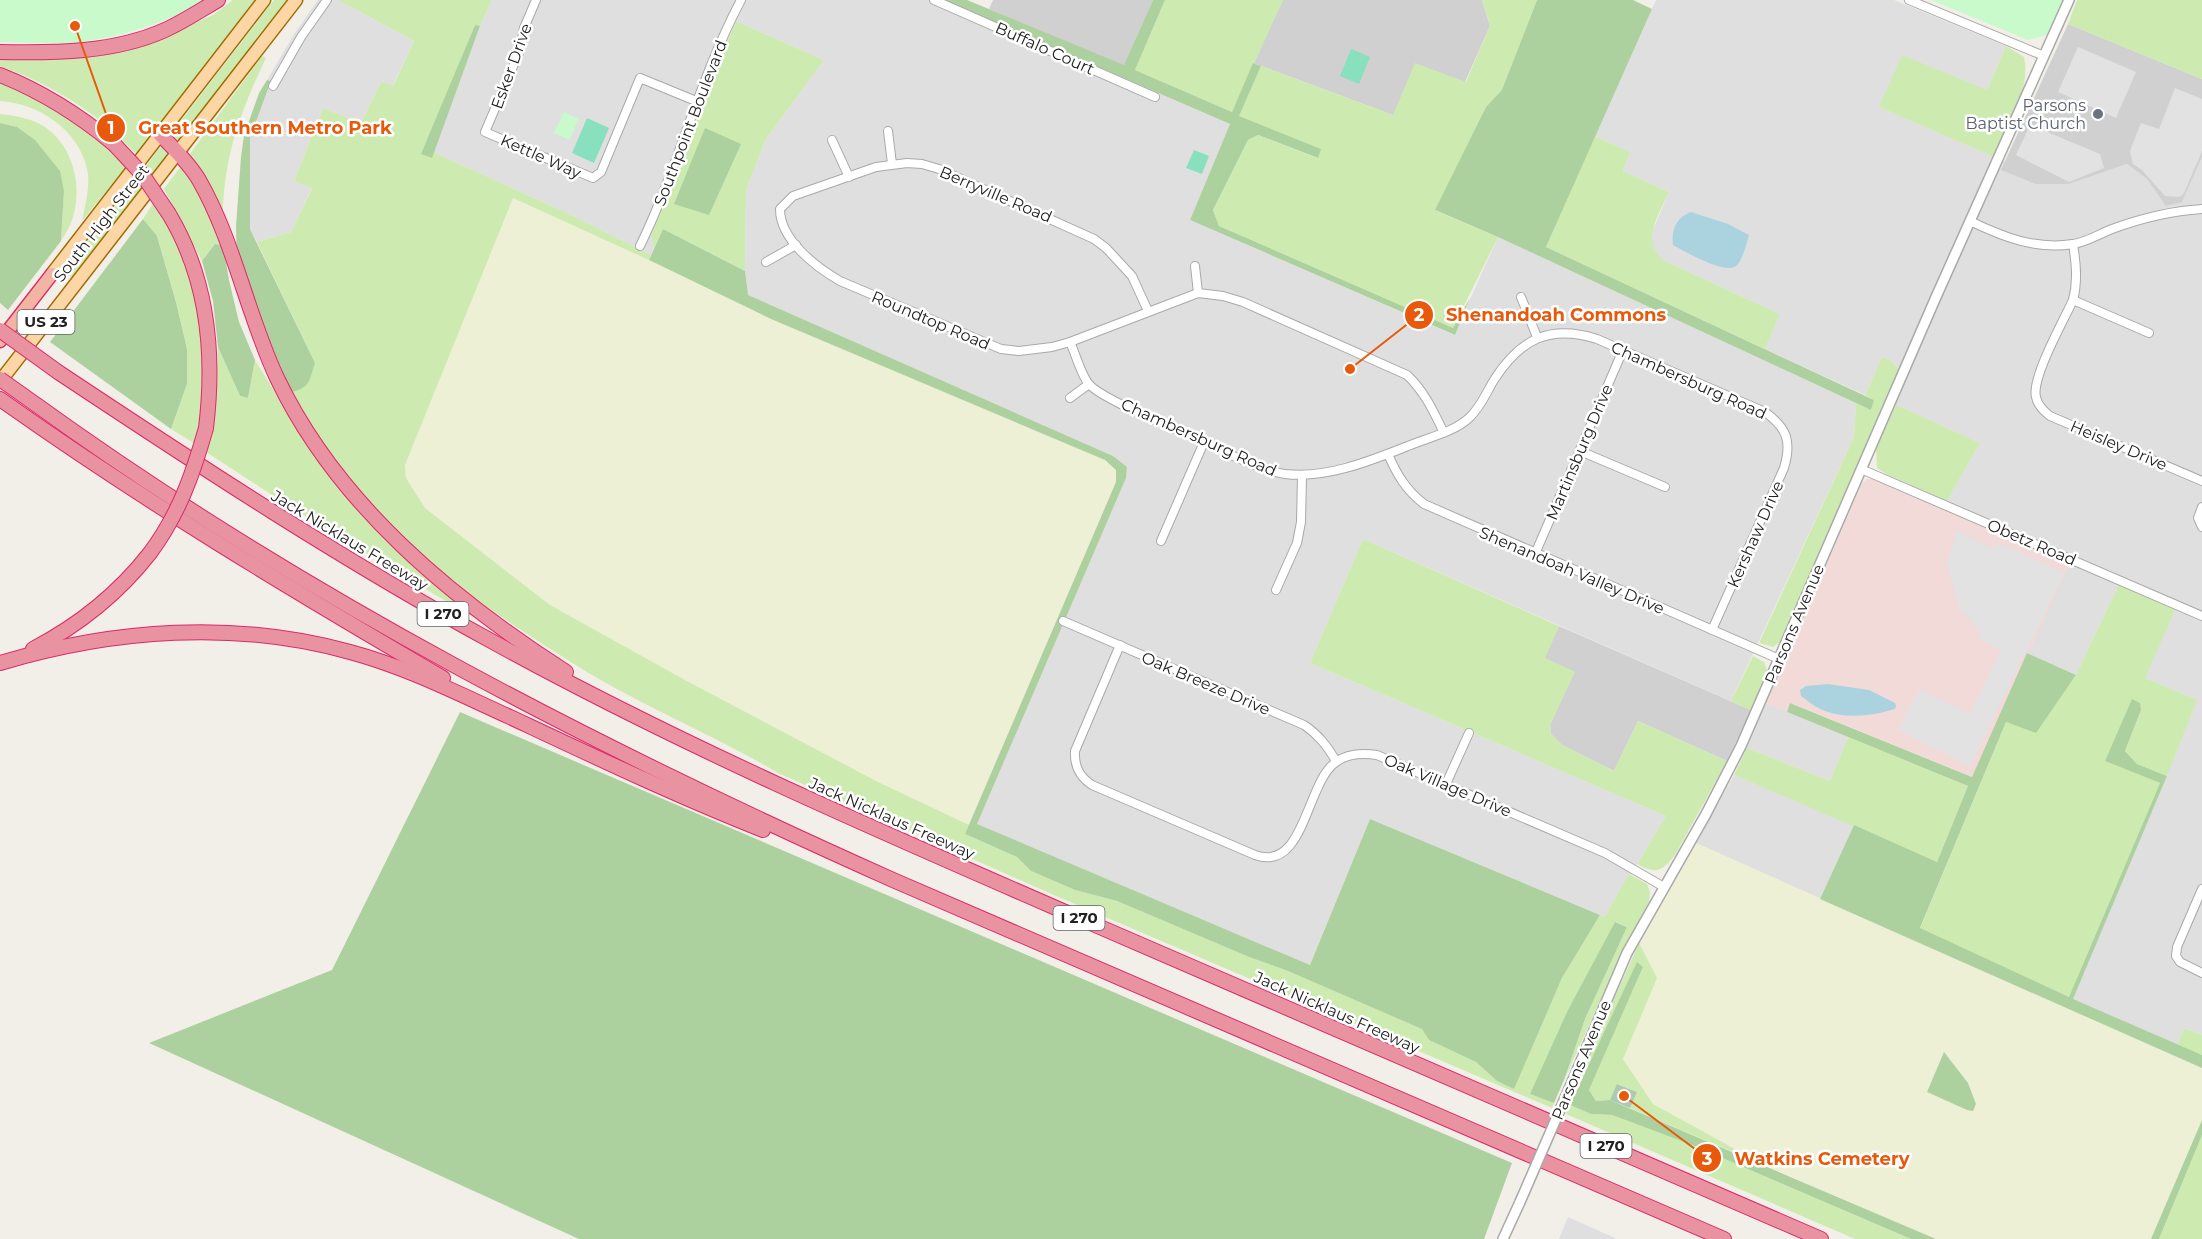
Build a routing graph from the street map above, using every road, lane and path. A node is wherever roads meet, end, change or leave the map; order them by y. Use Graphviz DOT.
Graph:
graph roads {
  1 [pos="218,0"];
  2 [pos="264,0"];
  3 [pos="296,0"];
  4 [pos="327,0"];
  5 [pos="536,0"];
  6 [pos="741,0"];
  7 [pos="934,0"];
  8 [pos="1909,0"];
  9 [pos="2069,0"];
  10 [pos="0,52"];
  11 [pos="2044,56"];
  12 [pos="0,75"];
  13 [pos="273,86"];
  14 [pos="1155,97"];
  15 [pos="696,101"];
  16 [pos="888,130"];
  17 [pos="485,132"];
  18 [pos="161,135"];
  19 [pos="832,140"];
  20 [pos="177,152"];
  21 [pos="892,164"];
  22 [pos="849,177"];
  23 [pos="2202,209"];
  24 [pos="780,213"];
  25 [pos="1970,221"];
  26 [pos="2073,244"];
  27 [pos="796,245"];
  28 [pos="640,246"];
  29 [pos="766,262"];
  30 [pos="1195,266"];
  31 [pos="52,274"];
  32 [pos="1198,293"];
  33 [pos="1521,297"];
  34 [pos="2073,300"];
  35 [pos="1148,311"];
  36 [pos="0,330"];
  37 [pos="2149,333"];
  38 [pos="1537,337"];
  39 [pos="0,341"];
  40 [pos="1070,342"];
  41 [pos="1623,350"];
  42 [pos="2,378"];
  43 [pos="1089,384"];
  44 [pos="1071,398"];
  45 [pos="0,399"];
  46 [pos="1443,431"];
  47 [pos="1786,436"];
  48 [pos="1204,442"];
  49 [pos="1580,451"];
  50 [pos="1388,454"];
  51 [pos="1861,469"];
  52 [pos="1302,475"];
  53 [pos="2202,481"];
  54 [pos="1665,487"];
  55 [pos="2202,507"];
  56 [pos="2201,525"];
  57 [pos="1161,541"];
  58 [pos="1535,554"];
  59 [pos="1276,590"];
  60 [pos="2202,616"];
  61 [pos="1063,621"];
  62 [pos="1712,630"];
  63 [pos="1120,645"];
  64 [pos="15,658"];
  65 [pos="1779,659"];
  66 [pos="0,663"];
  67 [pos="636,717"];
  68 [pos="1469,733"];
  69 [pos="599,758"];
  70 [pos="1336,761"];
  71 [pos="1446,784"];
  72 [pos="893,880"];
  73 [pos="1664,887"];
  74 [pos="2202,889"];
  75 [pos="2202,973"];
  76 [pos="1503,1239"];
  77 [pos="1724,1239"];
  78 [pos="1821,1239"];
  1 -- 10 [label="highway"];
  2 -- 18 [label="main road, South High Street / US 23"];
  3 -- 20 [label="main road, South High Street / US 23"];
  4 -- 13 [label="street"];
  5 -- 17 [label="street, Esker Drive"];
  6 -- 15 [label="street, Southpoint Boulevard"];
  7 -- 14 [label="street, Buffalo Court"];
  8 -- 11 [label="street"];
  9 -- 11 [label="street, Parsons Avenue"];
  11 -- 25 [label="street, Parsons Avenue"];
  12 -- 64 [label="highway, bridge"];
  15 -- 17 [label="street, Kettle Way"];
  15 -- 28 [label="street, Southpoint Boulevard"];
  16 -- 21 [label="street"];
  18 -- 20 [label="highway"];
  18 -- 31 [label="main road, South High Street / US 23"];
  19 -- 22 [label="street"];
  20 -- 42 [label="main road, South High Street / US 23"];
  20 -- 67 [label="highway"];
  21 -- 22 [label="street, Berryville Road"];
  21 -- 35 [label="street, Berryville Road"];
  22 -- 24 [label="street, Berryville Road"];
  23 -- 26 [label="street"];
  24 -- 27 [label="street, Roundtop Road"];
  25 -- 26 [label="street"];
  25 -- 51 [label="street, Parsons Avenue"];
  26 -- 34 [label="street"];
  27 -- 29 [label="street"];
  27 -- 40 [label="street, Roundtop Road"];
  30 -- 32 [label="street"];
  31 -- 39 [label="highway, South High Street / US 23"];
  32 -- 35 [label="street, Roundtop Road"];
  32 -- 46 [label="street"];
  33 -- 38 [label="street"];
  34 -- 37 [label="street"];
  34 -- 53 [label="street, Heisley Drive"];
  35 -- 40 [label="street, Roundtop Road"];
  36 -- 67 [label="highway, Jack Nicklaus Freeway / I 270, bridge"];
  38 -- 41 [label="street, Chambersburg Road"];
  38 -- 46 [label="street, Chambersburg Road"];
  40 -- 43 [label="street"];
  41 -- 47 [label="street, Chambersburg Road"];
  41 -- 49 [label="street, Martinsburg Drive"];
  42 -- 72 [label="highway, I 270, bridge"];
  43 -- 44 [label="street"];
  43 -- 48 [label="street, Chambersburg Road"];
  45 -- 69 [label="highway"];
  46 -- 50 [label="street, Chambersburg Road"];
  47 -- 62 [label="street, Kershaw Drive"];
  48 -- 52 [label="street, Chambersburg Road"];
  48 -- 57 [label="street"];
  49 -- 54 [label="street"];
  49 -- 58 [label="street, Martinsburg Drive"];
  50 -- 52 [label="street, Chambersburg Road"];
  50 -- 58 [label="street, Shenandoah Valley Drive"];
  51 -- 60 [label="street, Obetz Road"];
  51 -- 65 [label="street, Parsons Avenue"];
  52 -- 59 [label="street"];
  55 -- 56 [label="street"];
  58 -- 62 [label="street, Shenandoah Valley Drive"];
  61 -- 63 [label="street, Oak Breeze Drive"];
  62 -- 65 [label="street, Shenandoah Valley Drive"];
  63 -- 70 [label="street, Oak Breeze Drive"];
  63 -- 70 [label="street"];
  64 -- 66 [label="highway"];
  64 -- 69 [label="highway"];
  65 -- 73 [label="street, Parsons Avenue"];
  67 -- 78 [label="highway, Jack Nicklaus Freeway / I 270"];
  68 -- 71 [label="street"];
  69 -- 72 [label="highway"];
  70 -- 71 [label="street, Oak Village Drive"];
  71 -- 73 [label="street, Oak Village Drive"];
  72 -- 77 [label="highway, I 270"];
  73 -- 76 [label="street, Parsons Avenue, bridge"];
  74 -- 75 [label="street"];
}
